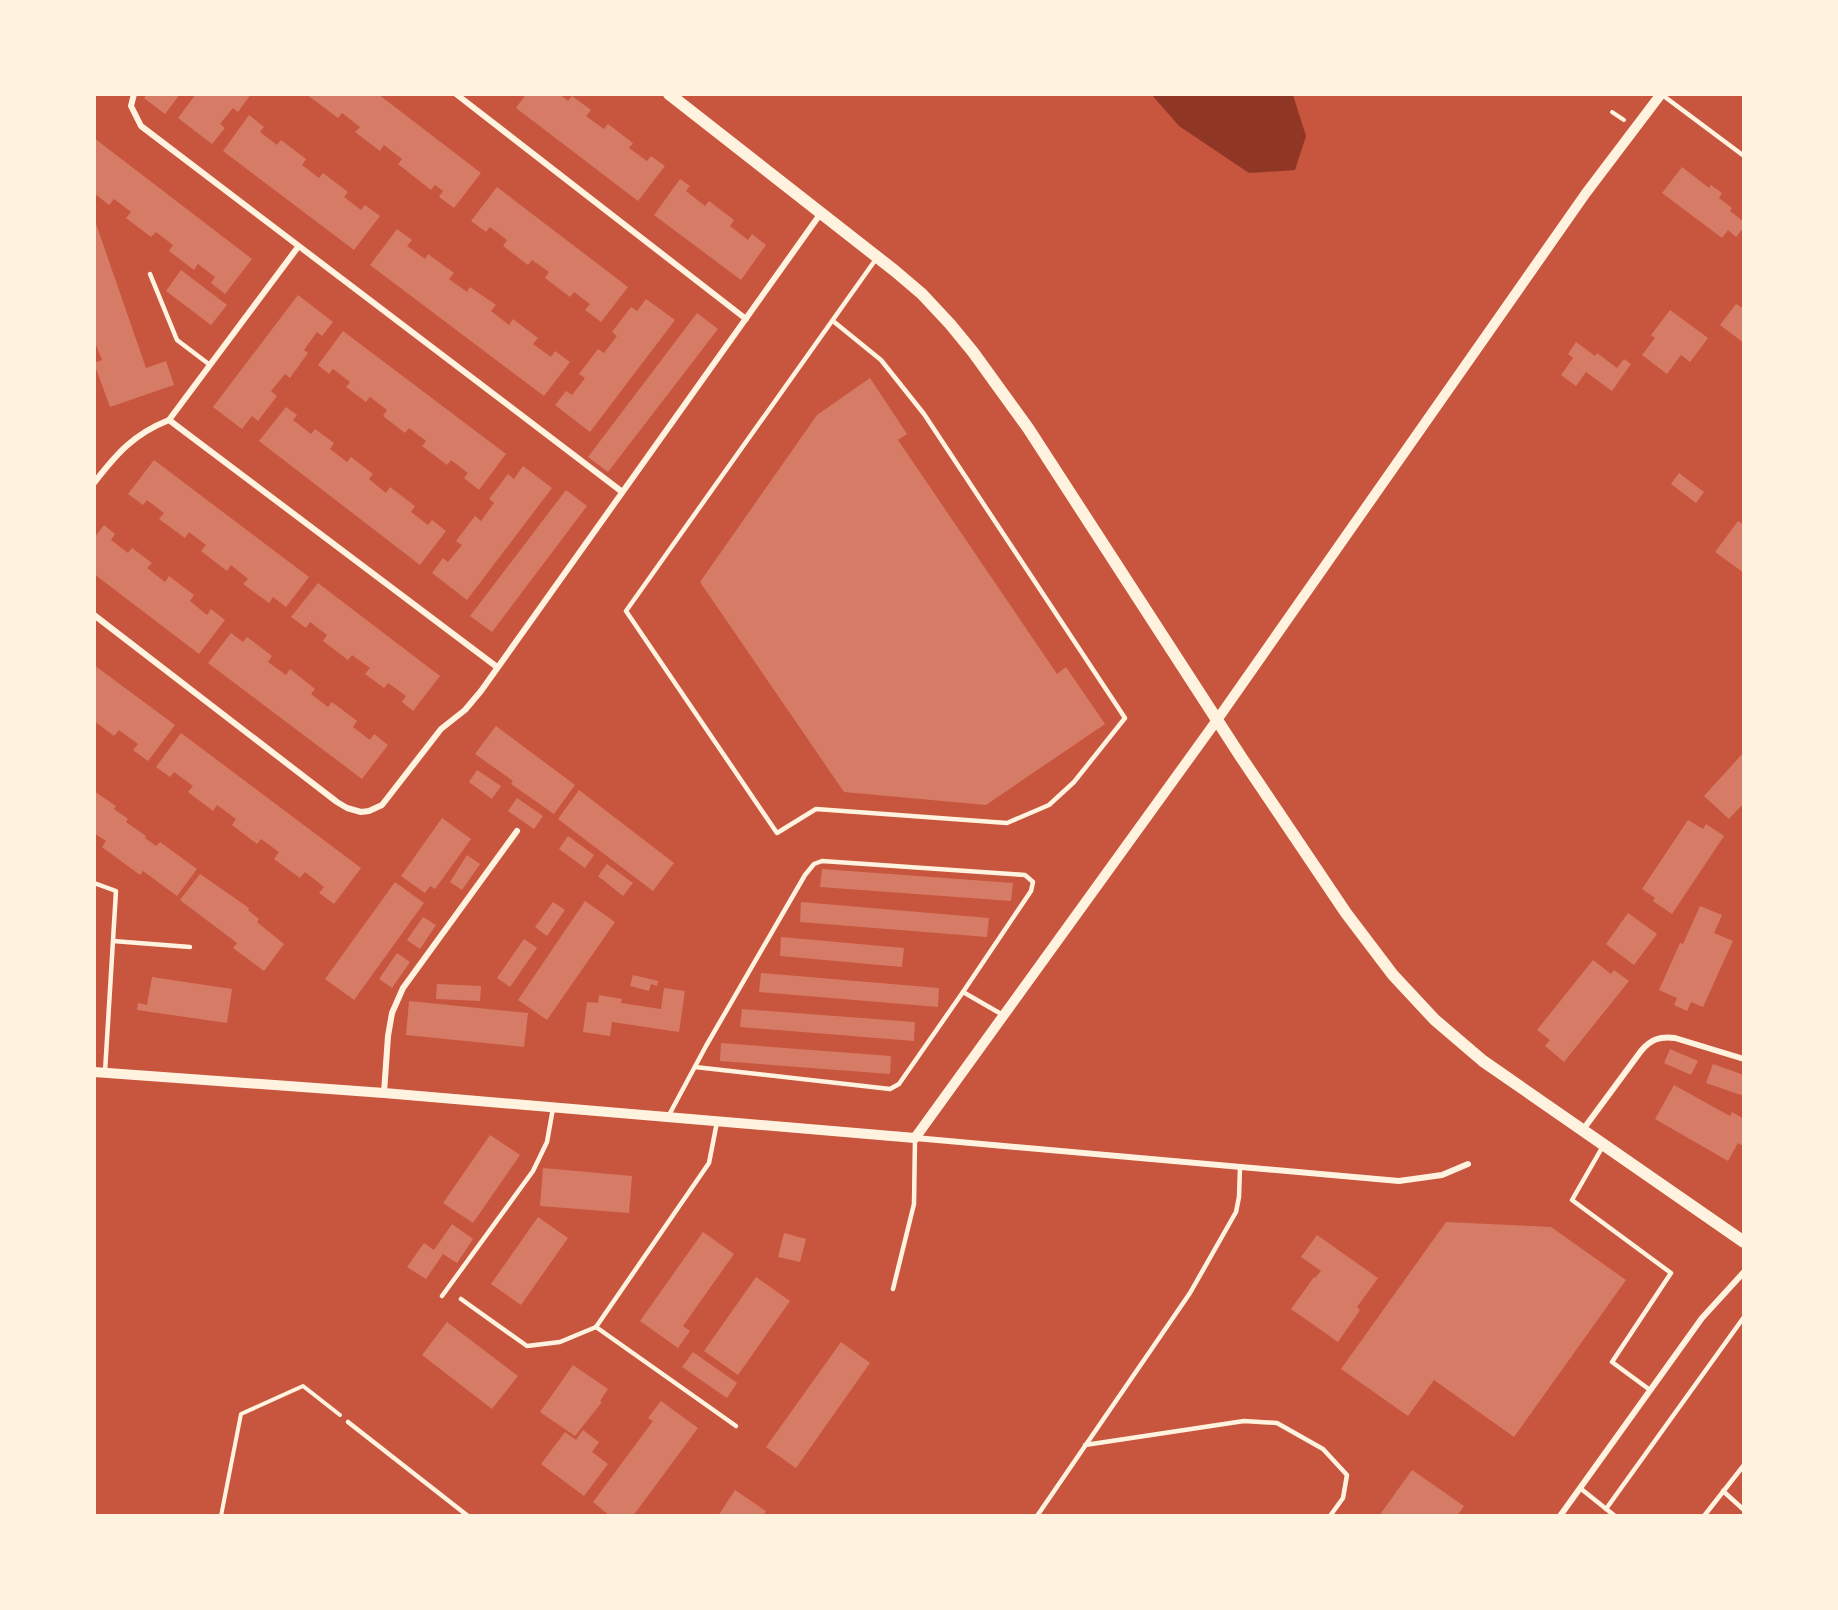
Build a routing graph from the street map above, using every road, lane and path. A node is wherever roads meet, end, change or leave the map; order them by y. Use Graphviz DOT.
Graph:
graph roads {
  1 [pos="134,94"];
  2 [pos="456,94"];
  3 [pos="669,94"];
  4 [pos="1661,94"];
  5 [pos="1743,156"];
  6 [pos="821,212"];
  7 [pos="298,247"];
  8 [pos="878,257"];
  9 [pos="150,274"];
  10 [pos="746,319"];
  11 [pos="833,321"];
  12 [pos="210,365"];
  13 [pos="169,420"];
  14 [pos="94,483"];
  15 [pos="621,491"];
  16 [pos="94,615"];
  17 [pos="497,667"];
  18 [pos="1217,720"];
  19 [pos="517,831"];
  20 [pos="94,883"];
  21 [pos="113,941"];
  22 [pos="190,947"];
  23 [pos="963,992"];
  24 [pos="1003,1016"];
  25 [pos="1743,1059"];
  26 [pos="695,1067"];
  27 [pos="100,1072"];
  28 [pos="384,1093"];
  29 [pos="553,1108"];
  30 [pos="668,1118"];
  31 [pos="717,1122"];
  32 [pos="1582,1132"];
  33 [pos="915,1138"];
  34 [pos="1603,1146"];
  35 [pos="1468,1164"];
  36 [pos="1240,1167"];
  37 [pos="1743,1242"];
  38 [pos="1743,1272"];
  39 [pos="893,1289"];
  40 [pos="442,1296"];
  41 [pos="461,1299"];
  42 [pos="1743,1317"];
  43 [pos="596,1327"];
  44 [pos="1650,1390"];
  45 [pos="348,1422"];
  46 [pos="736,1426"];
  47 [pos="1085,1445"];
  48 [pos="1743,1465"];
  49 [pos="1580,1488"];
  50 [pos="1723,1491"];
  51 [pos="1606,1509"];
  52 [pos="1743,1510"];
  53 [pos="221,1515"];
  54 [pos="468,1515"];
  55 [pos="1037,1515"];
  56 [pos="1330,1515"];
  57 [pos="1560,1515"];
  58 [pos="1615,1515"];
  59 [pos="1704,1515"];
  1 -- 7 [label="street"];
  2 -- 10 [label="street"];
  3 -- 6 [label="main road"];
  4 -- 5 [label="lane"];
  4 -- 18 [label="street"];
  6 -- 8 [label="main road"];
  6 -- 10 [label="street"];
  7 -- 12 [label="street"];
  7 -- 15 [label="street"];
  8 -- 11 [label="lane"];
  8 -- 18 [label="main road"];
  9 -- 12 [label="lane"];
  10 -- 15 [label="street"];
  11 -- 11 [label="lane"];
  12 -- 13 [label="street"];
  13 -- 14 [label="street"];
  13 -- 17 [label="street"];
  15 -- 17 [label="street"];
  16 -- 17 [label="street"];
  18 -- 24 [label="street"];
  18 -- 32 [label="main road"];
  19 -- 28 [label="street"];
  20 -- 21 [label="lane"];
  21 -- 22 [label="lane"];
  21 -- 27 [label="lane"];
  23 -- 24 [label="lane"];
  23 -- 26 [label="lane"];
  23 -- 26 [label="lane"];
  24 -- 33 [label="street"];
  25 -- 32 [label="street"];
  26 -- 30 [label="lane"];
  27 -- 28 [label="street"];
  28 -- 29 [label="street"];
  29 -- 30 [label="street"];
  29 -- 40 [label="lane"];
  30 -- 31 [label="street"];
  31 -- 33 [label="street"];
  31 -- 43 [label="lane"];
  32 -- 34 [label="main road"];
  33 -- 36 [label="street"];
  33 -- 39 [label="lane"];
  34 -- 37 [label="main road"];
  34 -- 44 [label="lane"];
  35 -- 36 [label="street"];
  36 -- 47 [label="lane"];
  38 -- 44 [label="street"];
  41 -- 43 [label="lane"];
  42 -- 51 [label="lane"];
  43 -- 46 [label="lane"];
  44 -- 49 [label="street"];
  45 -- 53 [label="path"];
  45 -- 54 [label="lane"];
  47 -- 55 [label="lane"];
  47 -- 56 [label="lane"];
  48 -- 50 [label="lane"];
  49 -- 51 [label="lane"];
  49 -- 57 [label="street"];
  50 -- 52 [label="lane"];
  50 -- 59 [label="lane"];
  51 -- 58 [label="lane"];
}
